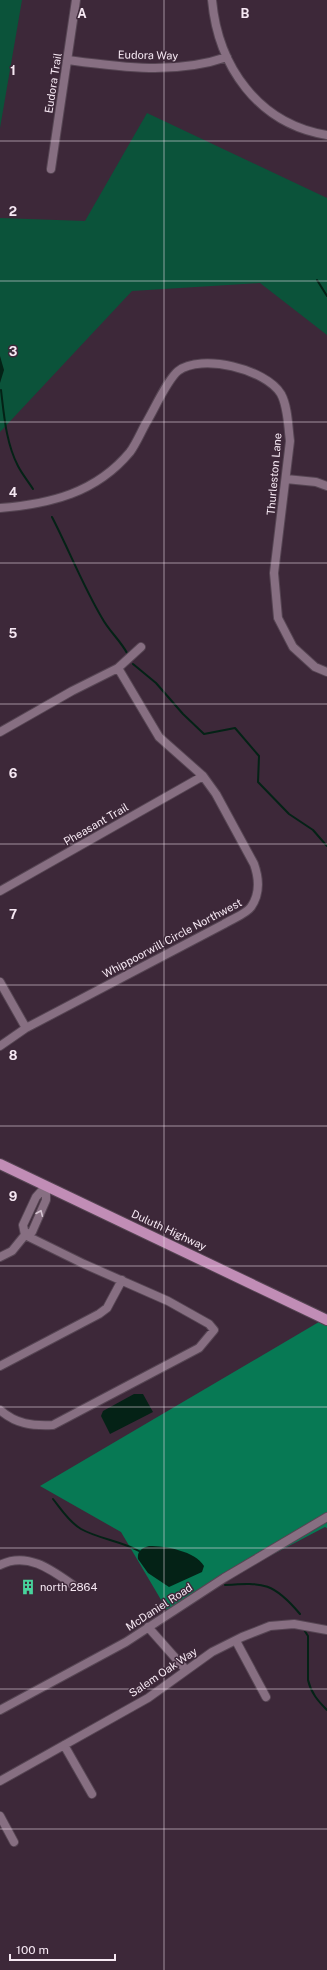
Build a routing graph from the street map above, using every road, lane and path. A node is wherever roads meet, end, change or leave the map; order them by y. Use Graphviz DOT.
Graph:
graph roads {
  1 [pos="76,0"];
  2 [pos="212,0"];
  3 [pos="227,57"];
  4 [pos="68,60"];
  5 [pos="327,134"];
  6 [pos="51,169"];
  7 [pos="286,479"];
  8 [pos="327,486"];
  9 [pos="0,508"];
  10 [pos="141,647"];
  11 [pos="118,668"];
  12 [pos="327,672"];
  13 [pos="0,732"];
  14 [pos="203,776"];
  15 [pos="0,891"];
  16 [pos="0,982"];
  17 [pos="26,1028"];
  18 [pos="0,1046"];
  19 [pos="0,1164"];
  20 [pos="46,1186"];
  21 [pos="25,1235"];
  22 [pos="0,1256"];
  23 [pos="122,1280"];
  24 [pos="327,1320"];
  25 [pos="0,1366"];
  26 [pos="0,1410"];
  27 [pos="327,1516"];
  28 [pos="0,1565"];
  29 [pos="73,1584"];
  30 [pos="148,1626"];
  31 [pos="327,1630"];
  32 [pos="236,1641"];
  33 [pos="186,1670"];
  34 [pos="266,1696"];
  35 [pos="0,1710"];
  36 [pos="64,1745"];
  37 [pos="0,1780"];
  38 [pos="92,1794"];
  39 [pos="0,1816"];
  40 [pos="14,1842"];
  1 -- 4 [label="street, Eudora Trail"];
  2 -- 3 [label="street"];
  3 -- 4 [label="street, Eudora Way"];
  3 -- 5 [label="street"];
  4 -- 6 [label="street, Eudora Trail"];
  7 -- 8 [label="street"];
  7 -- 9 [label="street, Thurleston Lane"];
  7 -- 12 [label="street, Thurleston Lane"];
  10 -- 11 [label="street"];
  11 -- 13 [label="street"];
  11 -- 14 [label="street, Whippoorwill Circle Northwest"];
  14 -- 15 [label="street, Pheasant Trail"];
  14 -- 17 [label="street, Whippoorwill Circle Northwest"];
  16 -- 17 [label="street"];
  17 -- 18 [label="street, Whippoorwill Circle Northwest"];
  19 -- 20 [label="main road, Duluth Highway"];
  20 -- 21 [label="street"];
  20 -- 24 [label="main road, Duluth Highway"];
  21 -- 22 [label="street"];
  21 -- 23 [label="street"];
  23 -- 25 [label="street"];
  23 -- 26 [label="street"];
  27 -- 30 [label="street, McDaniel Road"];
  28 -- 29 [label="street"];
  30 -- 33 [label="street"];
  30 -- 35 [label="street, McDaniel Road"];
  31 -- 32 [label="street, Salem Oak Way"];
  32 -- 33 [label="street, Salem Oak Way"];
  32 -- 34 [label="street"];
  33 -- 36 [label="street, Salem Oak Way"];
  36 -- 37 [label="street, Salem Oak Way"];
  36 -- 38 [label="street"];
  39 -- 40 [label="street"];
}
